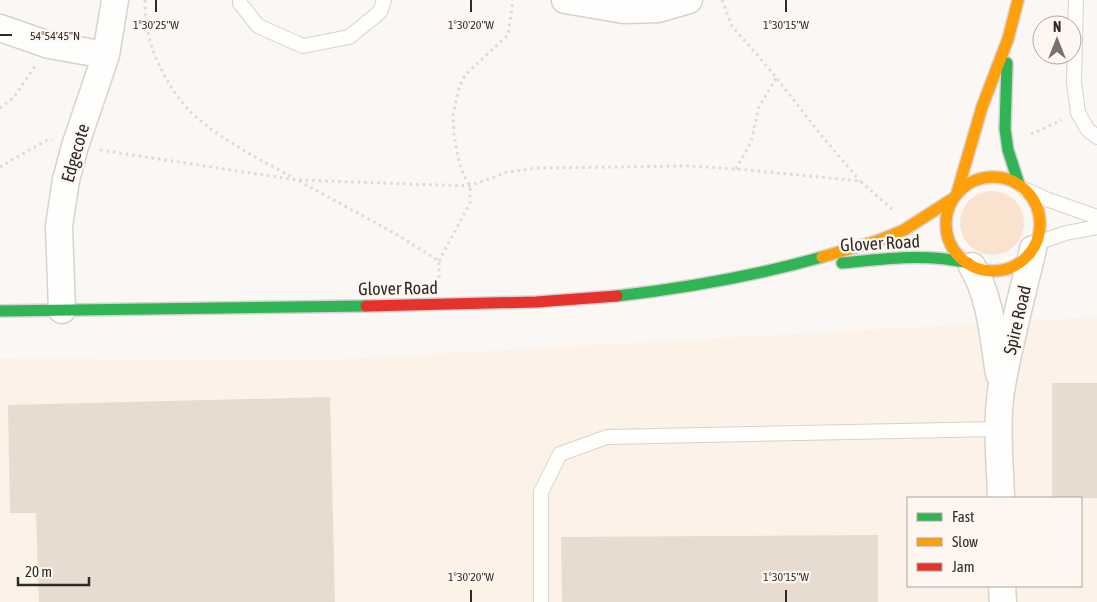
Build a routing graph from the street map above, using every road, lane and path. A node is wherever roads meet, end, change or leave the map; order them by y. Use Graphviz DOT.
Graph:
graph roads {
  1 [pos="115,0"];
  2 [pos="145,0"];
  3 [pos="240,0"];
  4 [pos="384,0"];
  5 [pos="513,0"];
  6 [pos="565,0"];
  7 [pos="689,0"];
  8 [pos="722,0"];
  9 [pos="1018,0"];
  10 [pos="1076,0"];
  11 [pos="0,28"];
  12 [pos="1008,39"];
  13 [pos="49,45"];
  14 [pos="106,56"];
  15 [pos="776,78"];
  16 [pos="0,108"];
  17 [pos="1078,112"];
  18 [pos="1006,136"];
  19 [pos="1097,138"];
  20 [pos="75,146"];
  21 [pos="0,167"];
  22 [pos="736,169"];
  23 [pos="297,180"];
  24 [pos="860,181"];
  25 [pos="470,186"];
  26 [pos="1023,187"];
  27 [pos="956,196"];
  28 [pos="894,211"];
  29 [pos="1097,217"];
  30 [pos="1097,227"];
  31 [pos="1035,246"];
  32 [pos="439,261"];
  33 [pos="970,265"];
  34 [pos="793,266"];
  35 [pos="440,305"];
  36 [pos="62,310"];
  37 [pos="0,311"];
  38 [pos="1001,392"];
  39 [pos="999,429"];
  40 [pos="1001,497"];
  41 [pos="1002,587"];
  42 [pos="541,602"];
  43 [pos="1003,602"];
  1 -- 14 [label="street, Edgecote"];
  2 -- 23 [label="path"];
  3 -- 4 [label="lane"];
  5 -- 25 [label="path"];
  6 -- 7 [label="street"];
  8 -- 15 [label="path"];
  9 -- 12 [label="main road"];
  10 -- 17 [label="lane"];
  11 -- 13 [label="street"];
  12 -- 18 [label="main road"];
  12 -- 27 [label="main road"];
  13 -- 14 [label="street"];
  13 -- 16 [label="path"];
  14 -- 20 [label="street, Edgecote"];
  15 -- 22 [label="path"];
  15 -- 24 [label="path"];
  17 -- 18 [label="path"];
  17 -- 19 [label="lane"];
  18 -- 26 [label="main road"];
  20 -- 21 [label="path"];
  20 -- 23 [label="path"];
  20 -- 36 [label="street, Edgecote"];
  22 -- 24 [label="path"];
  22 -- 25 [label="path"];
  23 -- 25 [label="path"];
  23 -- 32 [label="path"];
  24 -- 28 [label="path"];
  25 -- 32 [label="path"];
  26 -- 27 [label="main road"];
  26 -- 29 [label="lane"];
  26 -- 31 [label="main road"];
  27 -- 33 [label="main road"];
  27 -- 34 [label="main road, Glover Road"];
  30 -- 31 [label="lane"];
  31 -- 33 [label="main road"];
  31 -- 38 [label="street, Spire Road"];
  32 -- 35 [label="path"];
  33 -- 34 [label="main road, Glover Road"];
  33 -- 38 [label="street, Spire Road"];
  34 -- 35 [label="main road, Glover Road"];
  35 -- 36 [label="main road, Glover Road"];
  36 -- 37 [label="main road, Glover Road"];
  38 -- 39 [label="street, Spire Road"];
  39 -- 40 [label="street, Spire Road"];
  39 -- 42 [label="lane"];
  41 -- 43 [label="street"];
}
